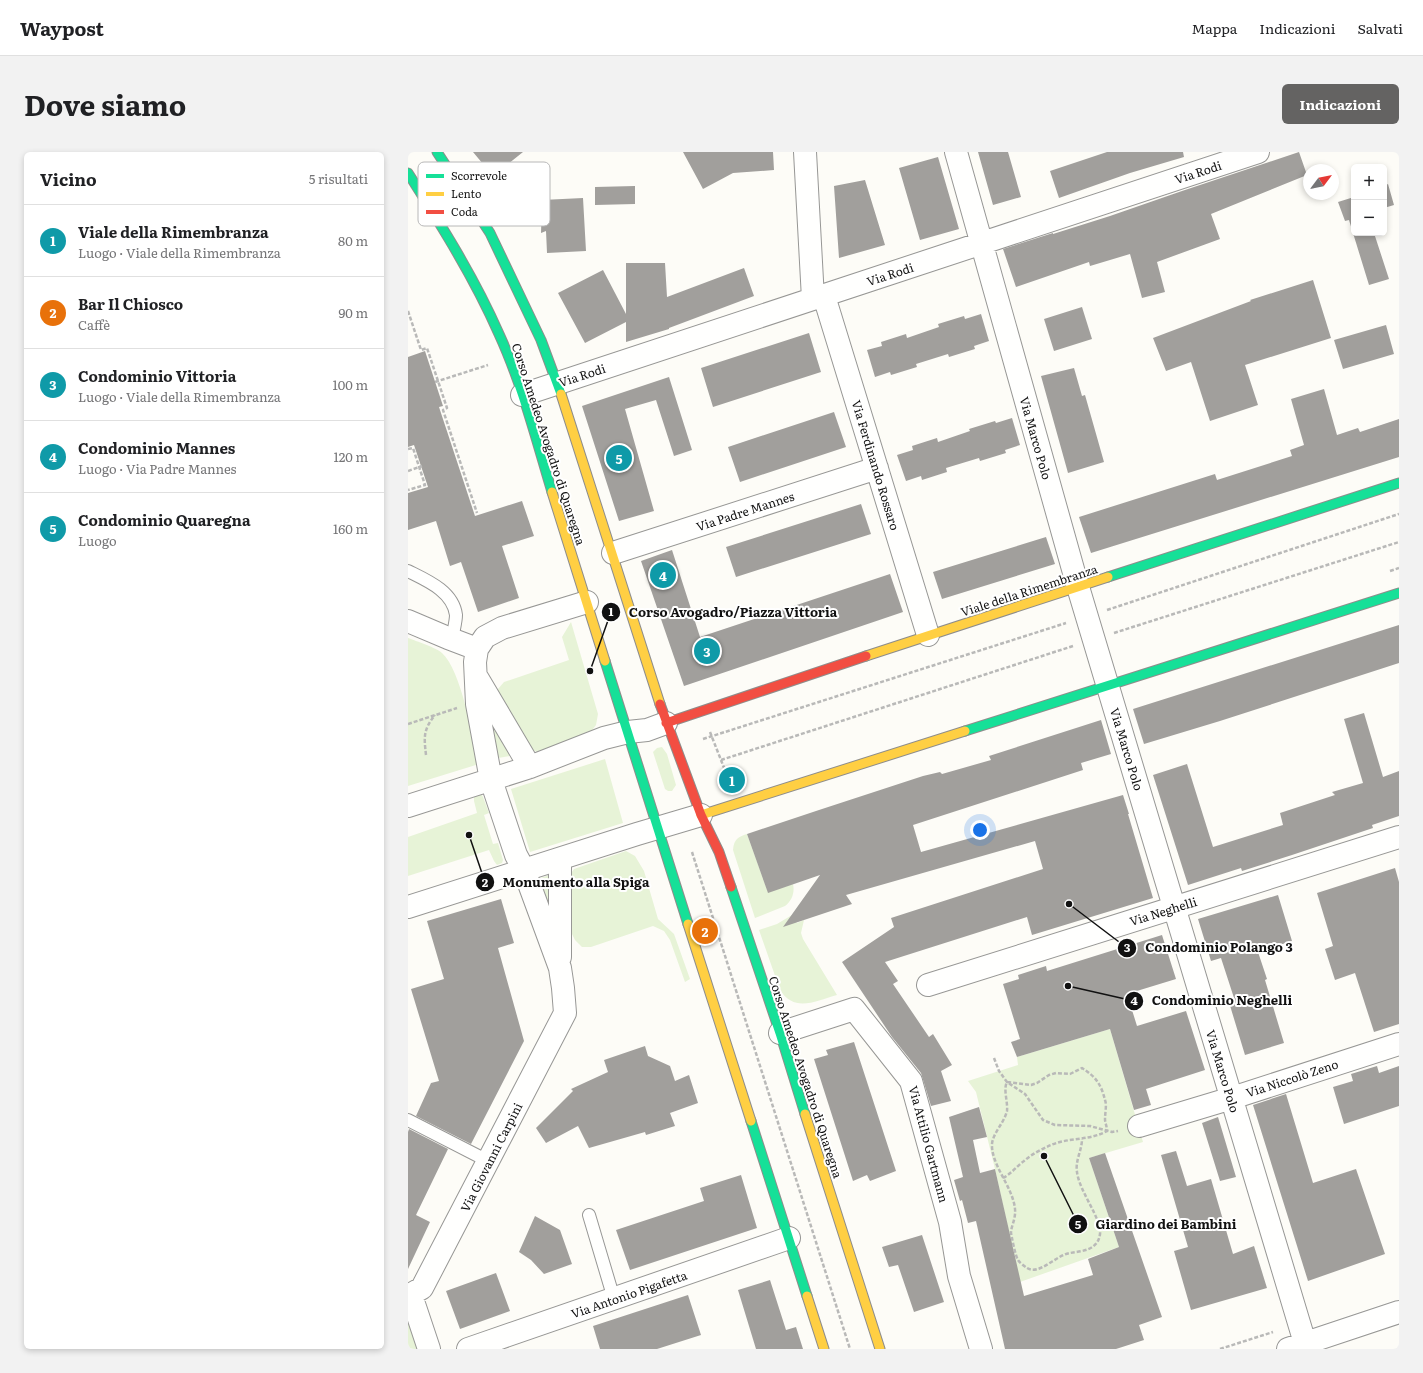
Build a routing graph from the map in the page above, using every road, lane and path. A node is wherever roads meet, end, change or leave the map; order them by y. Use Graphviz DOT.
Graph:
graph roads {
  1 [pos="437,152"];
  2 [pos="804,152"];
  3 [pos="956,152"];
  4 [pos="1258,152"];
  5 [pos="444,162"];
  6 [pos="408,173"];
  7 [pos="418,189"];
  8 [pos="441,226"];
  9 [pos="485,226"];
  10 [pos="982,244"];
  11 [pos="818,298"];
  12 [pos="408,311"];
  13 [pos="492,364"];
  14 [pos="437,382"];
  15 [pos="558,383"];
  16 [pos="522,395"];
  17 [pos="408,449"];
  18 [pos="420,467"];
  19 [pos="877,468"];
  20 [pos="408,471"];
  21 [pos="1399,483"];
  22 [pos="408,490"];
  23 [pos="477,513"];
  24 [pos="1399,514"];
  25 [pos="1399,542"];
  26 [pos="612,553"];
  27 [pos="1399,568"];
  28 [pos="408,571"];
  29 [pos="1384,573"];
  30 [pos="1078,587"];
  31 [pos="1399,593"];
  32 [pos="587,602"];
  33 [pos="1087,616"];
  34 [pos="408,621"];
  35 [pos="928,635"];
  36 [pos="452,640"];
  37 [pos="1094,640"];
  38 [pos="477,649"];
  39 [pos="476,675"];
  40 [pos="1108,685"];
  41 [pos="477,704"];
  42 [pos="436,714"];
  43 [pos="666,723"];
  44 [pos="408,724"];
  45 [pos="628,732"];
  46 [pos="712,736"];
  47 [pos="703,739"];
  48 [pos="426,755"];
  49 [pos="721,760"];
  50 [pos="530,767"];
  51 [pos="491,780"];
  52 [pos="737,780"];
  53 [pos="408,806"];
  54 [pos="701,815"];
  55 [pos="658,828"];
  56 [pos="1399,837"];
  57 [pos="699,850"];
  58 [pos="692,852"];
  59 [pos="687,854"];
  60 [pos="560,859"];
  61 [pos="524,870"];
  62 [pos="408,907"];
  63 [pos="1175,908"];
  64 [pos="560,968"];
  65 [pos="928,985"];
  66 [pos="780,1033"];
  67 [pos="1399,1044"];
  68 [pos="994,1058"];
  69 [pos="1007,1082"];
  70 [pos="1232,1098"];
  71 [pos="408,1120"];
  72 [pos="1139,1126"];
  73 [pos="1108,1131"];
  74 [pos="1082,1139"];
  75 [pos="488,1161"];
  76 [pos="1003,1178"];
  77 [pos="589,1215"];
  78 [pos="789,1238"];
  79 [pos="409,1295"];
  80 [pos="614,1299"];
  81 [pos="1399,1312"];
  82 [pos="1297,1346"];
  83 [pos="429,1349"];
  84 [pos="468,1349"];
  85 [pos="824,1349"];
  86 [pos="850,1349"];
  87 [pos="880,1349"];
  88 [pos="981,1349"];
  1 -- 5 [label="main road, Corso Amedeo Avogadro di Quaregna"];
  2 -- 11 [label="street, Via Ferdinando Rossaro"];
  3 -- 10 [label="street, Via Marco Polo"];
  4 -- 10 [label="street, Via Rodi"];
  6 -- 7 [label="main road, Corso Amedeo Avogadro di Quaregna"];
  8 -- 16 [label="main road, Corso Amedeo Avogadro di Quaregna"];
  9 -- 15 [label="main road, Corso Amedeo Avogadro di Quaregna"];
  10 -- 11 [label="street, Via Rodi"];
  10 -- 30 [label="street, Via Marco Polo"];
  11 -- 15 [label="street, Via Rodi"];
  11 -- 19 [label="street, Via Ferdinando Rossaro"];
  12 -- 14 [label="path"];
  13 -- 14 [label="path"];
  14 -- 23 [label="path"];
  15 -- 16 [label="street, Via Rodi"];
  15 -- 26 [label="main road, Corso Amedeo Avogadro di Quaregna"];
  16 -- 32 [label="main road, Corso Amedeo Avogadro di Quaregna"];
  17 -- 18 [label="path"];
  18 -- 20 [label="path"];
  18 -- 22 [label="path"];
  19 -- 26 [label="street, Via Padre Mannes"];
  19 -- 35 [label="street, Via Ferdinando Rossaro"];
  21 -- 30 [label="main road, Viale della Rimembranza"];
  24 -- 33 [label="path"];
  25 -- 37 [label="path"];
  26 -- 43 [label="main road, Corso Amedeo Avogadro di Quaregna"];
  27 -- 29 [label="path"];
  28 -- 36 [label="lane"];
  30 -- 33 [label="street, Via Marco Polo"];
  30 -- 35 [label="main road, Viale della Rimembranza"];
  31 -- 40 [label="main road"];
  32 -- 38 [label="street"];
  32 -- 45 [label="main road, Corso Amedeo Avogadro di Quaregna"];
  33 -- 37 [label="street, Via Marco Polo"];
  33 -- 46 [label="path"];
  34 -- 36 [label="street"];
  35 -- 43 [label="main road, Viale della Rimembranza"];
  36 -- 38 [label="street"];
  37 -- 40 [label="street, Via Marco Polo"];
  37 -- 49 [label="path"];
  38 -- 39 [label="street"];
  39 -- 41 [label="street"];
  39 -- 50 [label="street"];
  40 -- 54 [label="main road"];
  40 -- 63 [label="street, Via Marco Polo"];
  41 -- 42 [label="path"];
  41 -- 51 [label="street"];
  42 -- 44 [label="path"];
  42 -- 48 [label="path"];
  43 -- 45 [label="street"];
  43 -- 54 [label="main road, Corso Amedeo Avogadro di Quaregna"];
  45 -- 50 [label="street"];
  45 -- 55 [label="main road, Corso Amedeo Avogadro di Quaregna"];
  46 -- 47 [label="path"];
  46 -- 49 [label="path"];
  49 -- 52 [label="path"];
  50 -- 51 [label="street"];
  51 -- 53 [label="street"];
  51 -- 61 [label="street"];
  54 -- 55 [label="street"];
  54 -- 66 [label="main road, Corso Amedeo Avogadro di Quaregna"];
  55 -- 60 [label="street"];
  55 -- 78 [label="main road"];
  56 -- 63 [label="street, Via Neghelli"];
  57 -- 58 [label="path"];
  58 -- 59 [label="path"];
  58 -- 86 [label="path"];
  60 -- 61 [label="street"];
  60 -- 64 [label="street"];
  61 -- 62 [label="street"];
  61 -- 64 [label="street"];
  63 -- 65 [label="street, Via Neghelli"];
  63 -- 70 [label="street, Via Marco Polo"];
  64 -- 75 [label="street, Via Giovanni Carpini"];
  66 -- 87 [label="main road, Corso Amedeo Avogadro di Quaregna"];
  66 -- 88 [label="street, Via Attilio Gartmann"];
  67 -- 70 [label="street, Via Niccolò Zeno"];
  68 -- 69 [label="path"];
  69 -- 73 [label="path"];
  69 -- 73 [label="path"];
  69 -- 76 [label="path"];
  70 -- 72 [label="street, Via Niccolò Zeno"];
  70 -- 82 [label="street, Via Marco Polo"];
  71 -- 75 [label="lane"];
  72 -- 73 [label="path"];
  73 -- 74 [label="path"];
  74 -- 76 [label="path"];
  74 -- 76 [label="path"];
  75 -- 79 [label="street, Via Giovanni Carpini"];
  77 -- 80 [label="lane"];
  78 -- 80 [label="street, Via Antonio Pigafetta"];
  78 -- 85 [label="main road"];
  79 -- 83 [label="street, Via Giovanni Carpini"];
  80 -- 84 [label="street, Via Antonio Pigafetta"];
  81 -- 82 [label="street"];
}
